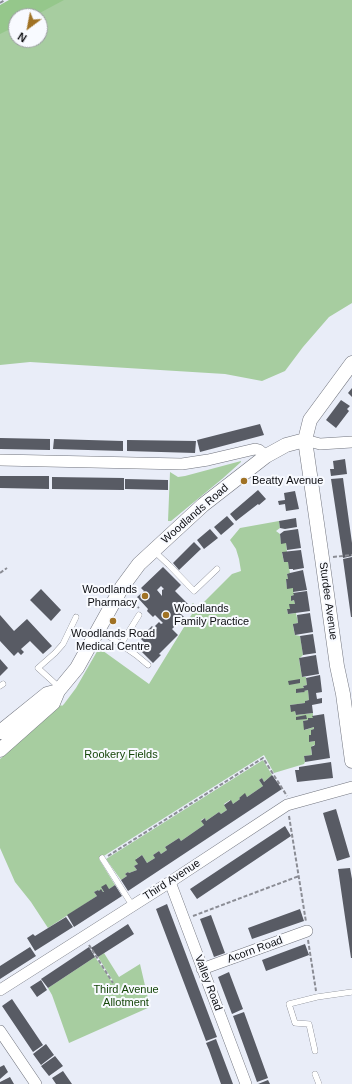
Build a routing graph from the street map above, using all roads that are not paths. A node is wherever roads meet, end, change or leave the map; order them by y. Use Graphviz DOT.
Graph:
graph roads {
  1 [pos="352,363"];
  2 [pos="305,440"];
  3 [pos="352,442"];
  4 [pos="266,456"];
  5 [pos="0,460"];
  6 [pos="153,551"];
  7 [pos="217,569"];
  8 [pos="139,615"];
  9 [pos="76,617"];
  10 [pos="99,629"];
  11 [pos="120,644"];
  12 [pos="148,665"];
  13 [pos="59,689"];
  14 [pos="3,727"];
  15 [pos="0,750"];
  16 [pos="352,761"];
  17 [pos="352,787"];
  18 [pos="102,858"];
  19 [pos="170,882"];
  20 [pos="132,905"];
  21 [pos="307,931"];
  22 [pos="202,969"];
  23 [pos="0,990"];
  24 [pos="352,992"];
  25 [pos="0,1031"];
  26 [pos="315,1051"];
  27 [pos="315,1074"];
  28 [pos="36,1084"];
  29 [pos="246,1084"];
  30 [pos="319,1084"];
  1 -- 2 [label="street"];
  2 -- 3 [label="street"];
  2 -- 4 [label="street, Woodlands Road"];
  2 -- 16 [label="street, Sturdee Avenue"];
  4 -- 5 [label="street"];
  4 -- 6 [label="street, Woodlands Road"];
  6 -- 7 [label="lane"];
  6 -- 10 [label="street, Woodlands Road"];
  8 -- 11 [label="lane"];
  9 -- 13 [label="lane"];
  10 -- 11 [label="lane"];
  10 -- 13 [label="street, Woodlands Road"];
  11 -- 12 [label="lane"];
  13 -- 14 [label="street, Woodlands Road"];
  13 -- 15 [label="street, Woodlands Road"];
  17 -- 19 [label="street, Third Avenue"];
  18 -- 20 [label="lane"];
  19 -- 20 [label="street, Third Avenue"];
  19 -- 22 [label="street, Valley Road"];
  20 -- 23 [label="street, Third Avenue"];
  21 -- 22 [label="street, Acorn Road"];
  22 -- 29 [label="street, Valley Road"];
  24 -- 26 [label="lane"];
  25 -- 28 [label="street"];
  27 -- 30 [label="lane"];
}
